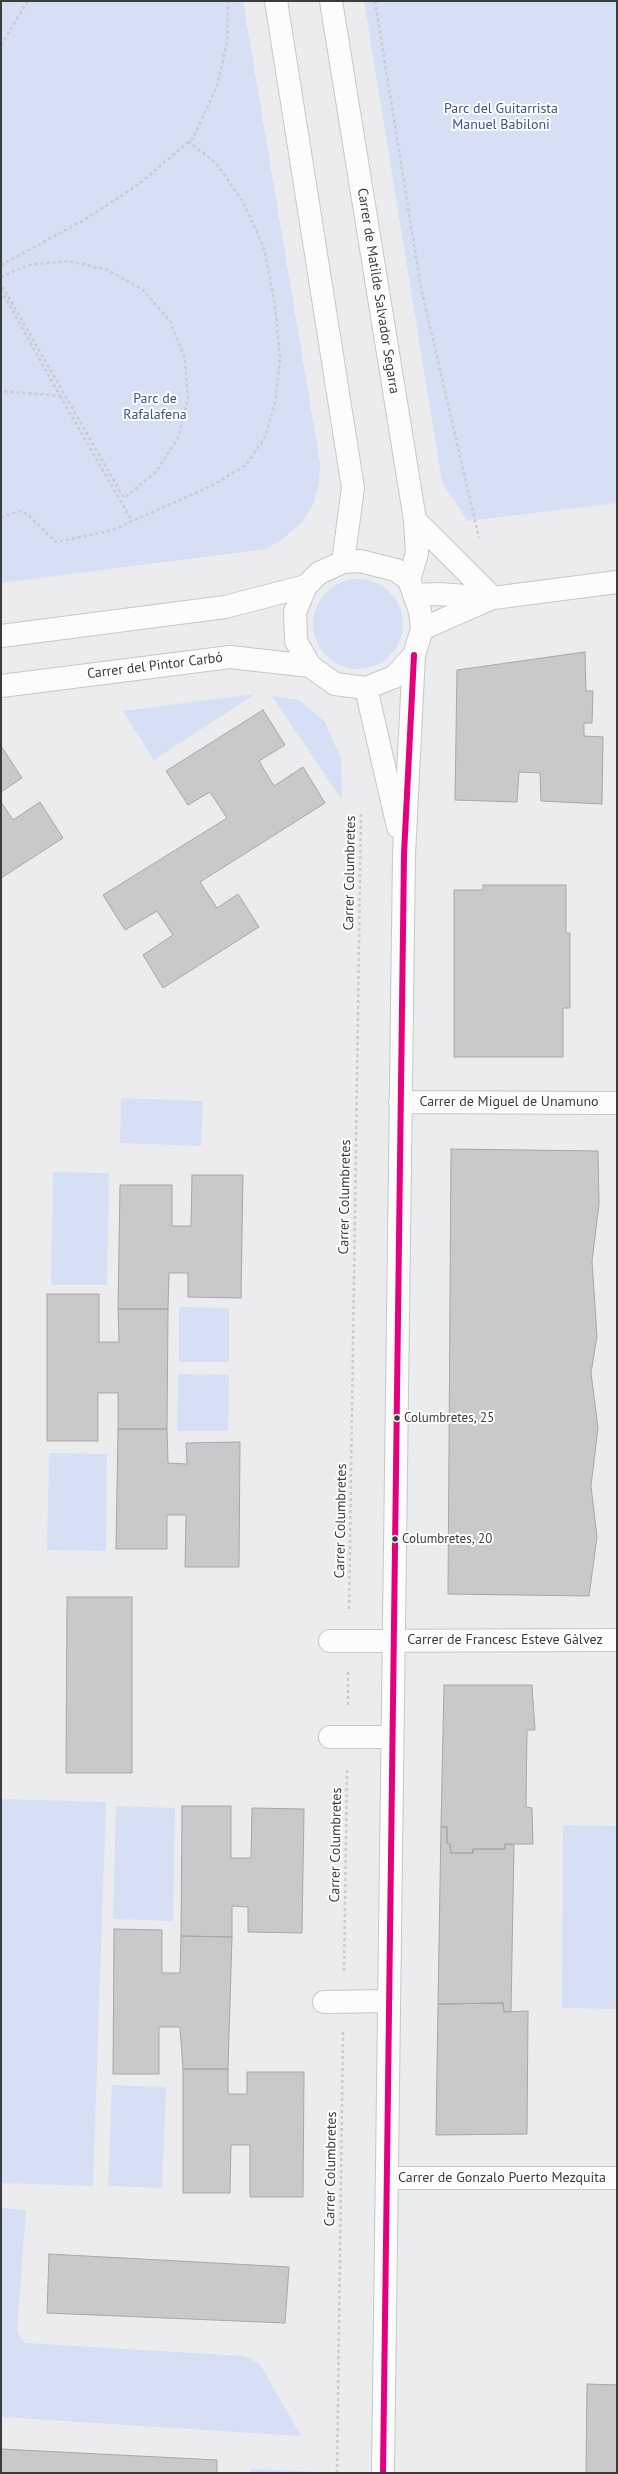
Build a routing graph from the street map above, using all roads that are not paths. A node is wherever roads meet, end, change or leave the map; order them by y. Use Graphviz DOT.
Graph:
graph roads {
  1 [pos="276,1"];
  2 [pos="331,1"];
  3 [pos="415,520"];
  4 [pos="343,562"];
  5 [pos="617,582"];
  6 [pos="306,586"];
  7 [pos="411,588"];
  8 [pos="492,598"];
  9 [pos="422,629"];
  10 [pos="1,636"];
  11 [pos="414,655"];
  12 [pos="310,666"];
  13 [pos="1,686"];
  14 [pos="366,688"];
  15 [pos="404,854"];
  16 [pos="400,1102"];
  17 [pos="617,1103"];
  18 [pos="340,1640"];
  19 [pos="394,1640"];
  20 [pos="617,1640"];
  21 [pos="339,1737"];
  22 [pos="392,1737"];
  23 [pos="389,2001"];
  24 [pos="334,2002"];
  25 [pos="387,2178"];
  26 [pos="617,2178"];
  27 [pos="383,2473"];
  1 -- 4 [label="street"];
  2 -- 3 [label="street, Carrer de Matilde Salvador Segarra"];
  3 -- 7 [label="street, Carrer de Matilde Salvador Segarra"];
  3 -- 8 [label="street"];
  4 -- 6 [label="street"];
  4 -- 7 [label="street"];
  5 -- 8 [label="street"];
  6 -- 10 [label="street"];
  6 -- 12 [label="street"];
  7 -- 8 [label="street"];
  7 -- 9 [label="street"];
  8 -- 9 [label="street"];
  9 -- 11 [label="street"];
  11 -- 14 [label="street"];
  11 -- 15 [label="street"];
  12 -- 13 [label="street, Carrer del Pintor Carbó"];
  12 -- 14 [label="street"];
  14 -- 15 [label="street"];
  15 -- 16 [label="street"];
  16 -- 17 [label="street, Carrer de Miguel de Unamuno"];
  16 -- 19 [label="street"];
  18 -- 19 [label="street, Carrer de Francesc Esteve Gàlvez"];
  19 -- 20 [label="street, Carrer de Francesc Esteve Gàlvez"];
  19 -- 22 [label="street"];
  21 -- 22 [label="street"];
  22 -- 23 [label="street"];
  23 -- 24 [label="street"];
  23 -- 25 [label="street"];
  25 -- 26 [label="street, Carrer de Gonzalo Puerto Mezquita"];
  25 -- 27 [label="street"];
}
